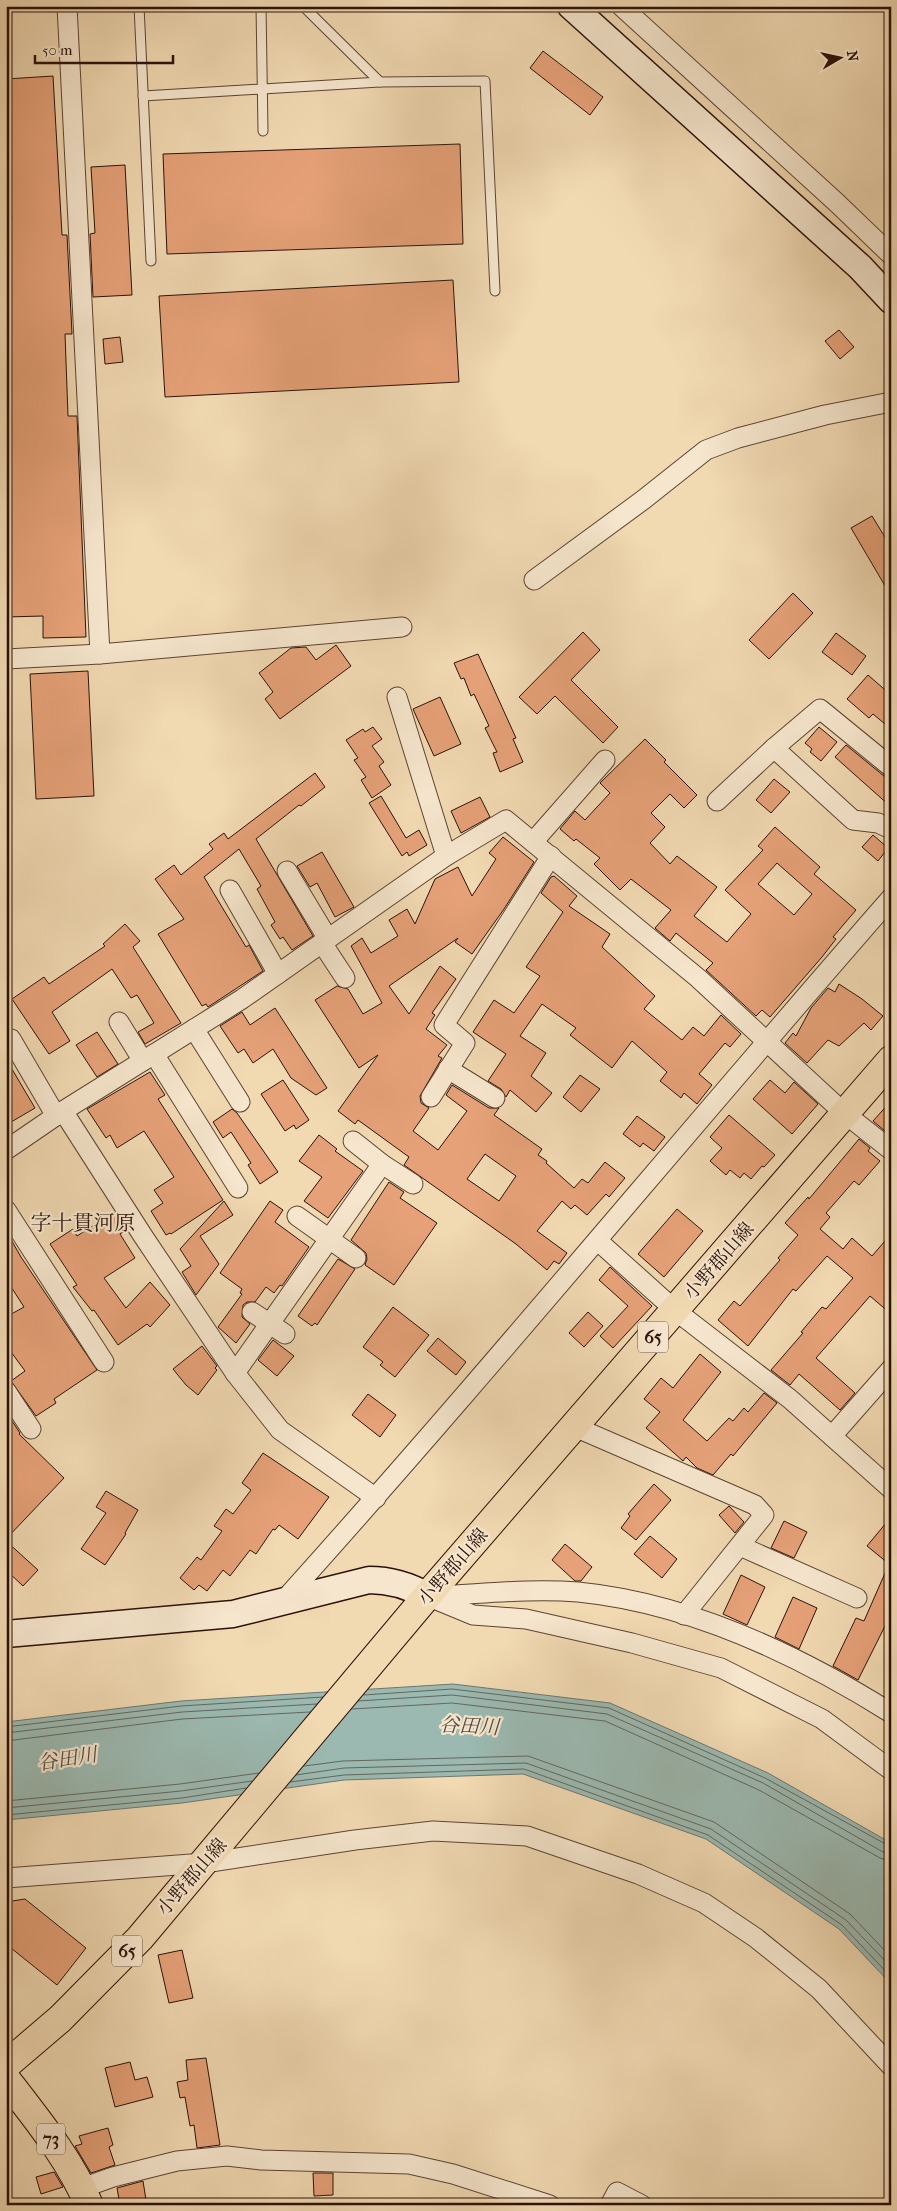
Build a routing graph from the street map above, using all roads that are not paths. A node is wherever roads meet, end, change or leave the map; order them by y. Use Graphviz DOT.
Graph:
graph roads {
  1 [pos="67,6"];
  2 [pos="139,6"];
  3 [pos="261,6"];
  4 [pos="303,6"];
  5 [pos="571,6"];
  6 [pos="621,6"];
  7 [pos="380,82"];
  8 [pos="261,88"];
  9 [pos="144,96"];
  10 [pos="263,131"];
  11 [pos="891,255"];
  12 [pos="151,261"];
  13 [pos="495,291"];
  14 [pos="891,300"];
  15 [pos="891,402"];
  16 [pos="534,580"];
  17 [pos="402,627"];
  18 [pos="100,654"];
  19 [pos="6,659"];
  20 [pos="397,697"];
  21 [pos="774,748"];
  22 [pos="605,760"];
  23 [pos="891,767"];
  24 [pos="717,801"];
  25 [pos="891,829"];
  26 [pos="533,842"];
  27 [pos="446,856"];
  28 [pos="551,856"];
  29 [pos="287,871"];
  30 [pos="230,890"];
  31 [pos="891,898"];
  32 [pos="325,941"];
  33 [pos="278,974"];
  34 [pos="345,978"];
  35 [pos="118,1022"];
  36 [pos="194,1029"];
  37 [pos="11,1039"];
  38 [pos="766,1040"];
  39 [pos="148,1057"];
  40 [pos="891,1060"];
  41 [pos="448,1069"];
  42 [pos="430,1097"];
  43 [pos="495,1098"];
  44 [pos="240,1102"];
  45 [pos="844,1113"];
  46 [pos="60,1114"];
  47 [pos="353,1141"];
  48 [pos="6,1150"];
  49 [pos="891,1150"];
  50 [pos="382,1164"];
  51 [pos="413,1184"];
  52 [pos="238,1188"];
  53 [pos="6,1210"];
  54 [pos="297,1216"];
  55 [pos="330,1238"];
  56 [pos="598,1241"];
  57 [pos="356,1258"];
  58 [pos="676,1311"];
  59 [pos="252,1312"];
  60 [pos="277,1329"];
  61 [pos="104,1362"];
  62 [pos="891,1370"];
  63 [pos="235,1373"];
  64 [pos="6,1391"];
  65 [pos="575,1427"];
  66 [pos="31,1429"];
  67 [pos="832,1436"];
  68 [pos="891,1489"];
  69 [pos="376,1498"];
  70 [pos="740,1546"];
  71 [pos="857,1598"];
  72 [pos="284,1600"];
  73 [pos="420,1605"];
  74 [pos="684,1615"];
  75 [pos="6,1634"];
  76 [pos="891,1713"];
  77 [pos="891,1770"];
  78 [pos="204,1863"];
  79 [pos="6,1878"];
  80 [pos="6,2065"];
  81 [pos="891,2066"];
  82 [pos="6,2079"];
  83 [pos="85,2196"];
  84 [pos="550,2205"];
  85 [pos="610,2205"];
  86 [pos="642,2205"];
  1 -- 18 [label="street"];
  2 -- 9 [label="lane"];
  3 -- 8 [label="lane"];
  4 -- 7 [label="lane"];
  5 -- 14 [label="street"];
  6 -- 11 [label="street"];
  7 -- 8 [label="lane"];
  7 -- 13 [label="lane"];
  8 -- 9 [label="lane"];
  8 -- 10 [label="lane"];
  9 -- 12 [label="lane"];
  15 -- 16 [label="street"];
  17 -- 18 [label="street"];
  18 -- 19 [label="street"];
  20 -- 27 [label="street"];
  21 -- 23 [label="street"];
  21 -- 24 [label="street"];
  21 -- 25 [label="street"];
  22 -- 26 [label="street"];
  26 -- 27 [label="street"];
  26 -- 28 [label="street"];
  27 -- 32 [label="street"];
  28 -- 38 [label="street"];
  28 -- 41 [label="street"];
  29 -- 32 [label="street"];
  30 -- 33 [label="street"];
  31 -- 38 [label="street"];
  32 -- 33 [label="street"];
  32 -- 34 [label="street"];
  33 -- 36 [label="street"];
  35 -- 39 [label="street"];
  36 -- 39 [label="street"];
  36 -- 44 [label="street"];
  37 -- 46 [label="street"];
  38 -- 45 [label="street"];
  38 -- 56 [label="street"];
  39 -- 46 [label="street"];
  39 -- 52 [label="street"];
  40 -- 45 [label="main road, 小野郡山線 / 65"];
  41 -- 42 [label="street"];
  41 -- 43 [label="street"];
  45 -- 49 [label="street"];
  45 -- 58 [label="main road, 小野郡山線 / 65"];
  46 -- 48 [label="street"];
  46 -- 63 [label="street"];
  47 -- 50 [label="street"];
  50 -- 51 [label="street"];
  50 -- 55 [label="street"];
  53 -- 61 [label="street"];
  54 -- 55 [label="street"];
  55 -- 57 [label="street"];
  55 -- 60 [label="street"];
  56 -- 58 [label="street"];
  56 -- 69 [label="street"];
  58 -- 65 [label="main road, 小野郡山線 / 65"];
  58 -- 67 [label="street"];
  59 -- 60 [label="street"];
  60 -- 63 [label="street"];
  62 -- 67 [label="street"];
  63 -- 69 [label="street"];
  64 -- 66 [label="street"];
  65 -- 70 [label="street"];
  65 -- 73 [label="main road, 小野郡山線 / 65"];
  67 -- 68 [label="street"];
  69 -- 72 [label="street"];
  70 -- 71 [label="street"];
  70 -- 74 [label="street"];
  72 -- 73 [label="street"];
  72 -- 75 [label="street"];
  73 -- 74 [label="street"];
  73 -- 77 [label="street"];
  73 -- 78 [label="main road, 小野郡山線 / 65"];
  74 -- 76 [label="street"];
  78 -- 79 [label="street"];
  78 -- 80 [label="main road, 小野郡山線 / 65"];
  78 -- 81 [label="street"];
  82 -- 83 [label="main road, 73"];
  83 -- 84 [label="street"];
  85 -- 86 [label="street"];
}
